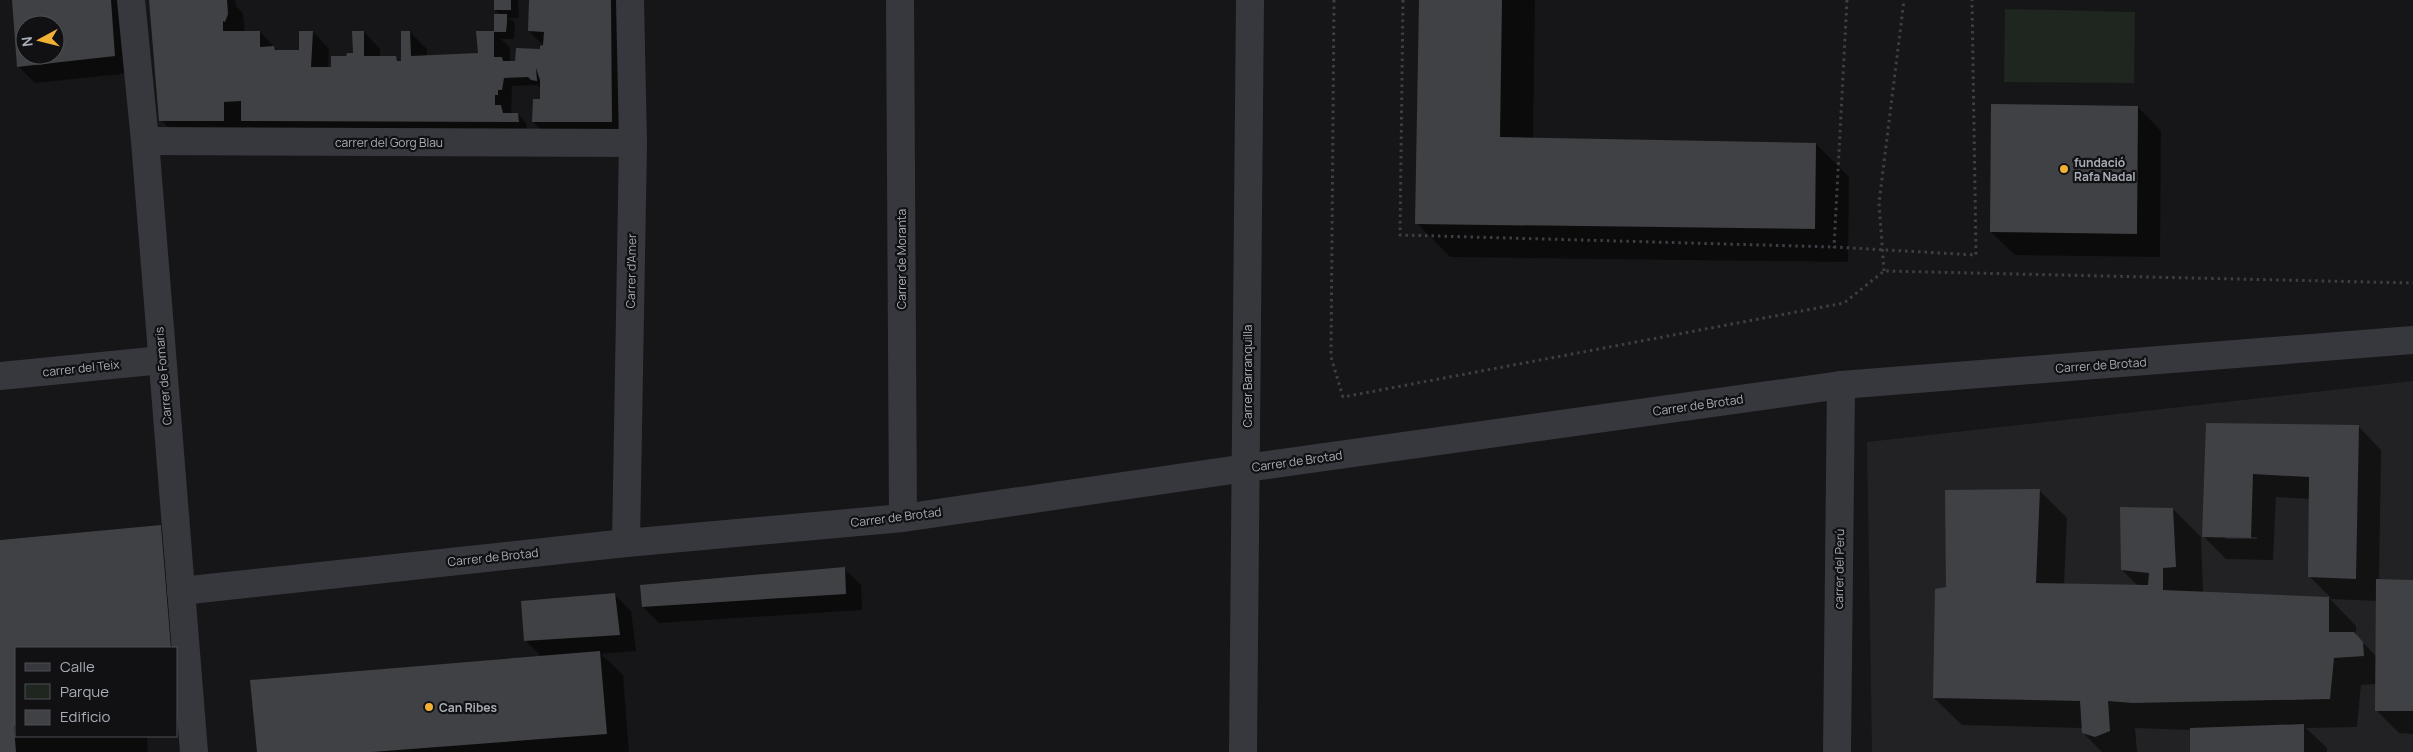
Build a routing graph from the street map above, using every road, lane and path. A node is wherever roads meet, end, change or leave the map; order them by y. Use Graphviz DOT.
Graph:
graph roads {
  1 [pos="131,0"];
  2 [pos="630,0"];
  3 [pos="900,0"];
  4 [pos="1250,0"];
  5 [pos="1334,0"];
  6 [pos="1403,0"];
  7 [pos="1847,0"];
  8 [pos="1904,0"];
  9 [pos="1972,0"];
  10 [pos="145,141"];
  11 [pos="633,143"];
  12 [pos="1834,247"];
  13 [pos="1883,250"];
  14 [pos="1884,271"];
  15 [pos="2413,283"];
  16 [pos="2413,340"];
  17 [pos="162,360"];
  18 [pos="0,376"];
  19 [pos="1841,385"];
  20 [pos="1246,468"];
  21 [pos="903,518"];
  22 [pos="626,543"];
  23 [pos="181,591"];
  24 [pos="194,752"];
  25 [pos="1243,752"];
  26 [pos="1837,752"];
  1 -- 10 [label="street, Carrer de Fornaris"];
  2 -- 11 [label="street, Carrer d'Amer"];
  3 -- 21 [label="street, Carrer de Moranta"];
  4 -- 20 [label="street, Carrer Barranquilla"];
  5 -- 14 [label="path"];
  6 -- 12 [label="path"];
  7 -- 12 [label="path"];
  8 -- 13 [label="path"];
  9 -- 13 [label="path"];
  10 -- 11 [label="street, carrer del Gorg Blau"];
  10 -- 17 [label="street, Carrer de Fornaris"];
  11 -- 22 [label="street, Carrer d'Amer"];
  12 -- 13 [label="path"];
  13 -- 14 [label="path"];
  14 -- 15 [label="path"];
  16 -- 19 [label="street, Carrer de Brotad"];
  17 -- 18 [label="street, carrer del Teix"];
  17 -- 23 [label="street, Carrer de Fornaris"];
  19 -- 20 [label="street, Carrer de Brotad"];
  19 -- 26 [label="street, carrer del Perú"];
  20 -- 21 [label="street, Carrer de Brotad"];
  20 -- 25 [label="street, Carrer Barranquilla"];
  21 -- 22 [label="street, Carrer de Brotad"];
  22 -- 23 [label="street, Carrer de Brotad"];
  23 -- 24 [label="street, Carrer de Fornaris"];
}
